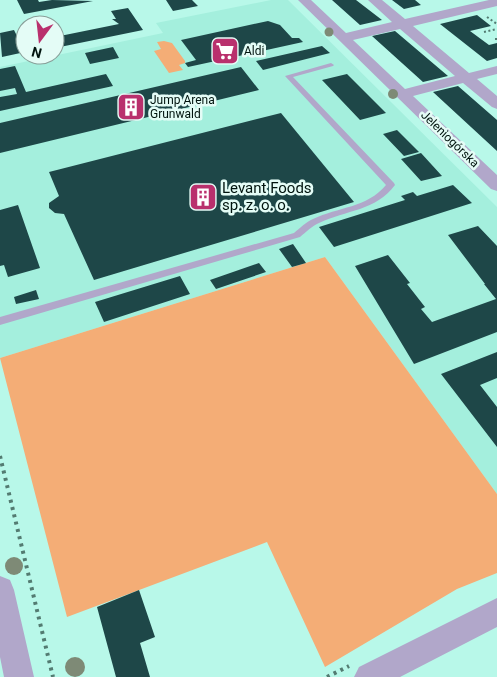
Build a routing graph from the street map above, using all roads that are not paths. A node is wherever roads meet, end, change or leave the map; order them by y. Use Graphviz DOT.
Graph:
graph roads {
  1 [pos="304,0"];
  2 [pos="374,0"];
  3 [pos="497,2"];
  4 [pos="402,24"];
  5 [pos="343,38"];
  6 [pos="331,65"];
  7 [pos="497,70"];
  8 [pos="466,78"];
  9 [pos="402,94"];
  10 [pos="497,104"];
  11 [pos="497,184"];
  12 [pos="0,321"];
  13 [pos="0,590"];
  14 [pos="497,612"];
  15 [pos="19,677"];
  16 [pos="369,677"];
  1 -- 5 [label="street, Jeleniogórska"];
  2 -- 4 [label="street"];
  3 -- 4 [label="street"];
  4 -- 5 [label="street"];
  4 -- 8 [label="street"];
  5 -- 9 [label="street, Jeleniogórska"];
  6 -- 12 [label="lane"];
  7 -- 8 [label="street, Jeleniogórska"];
  8 -- 9 [label="street, Jeleniogórska"];
  8 -- 10 [label="street"];
  9 -- 11 [label="street, Jeleniogórska"];
  13 -- 15 [label="street"];
  14 -- 16 [label="street"];
}
